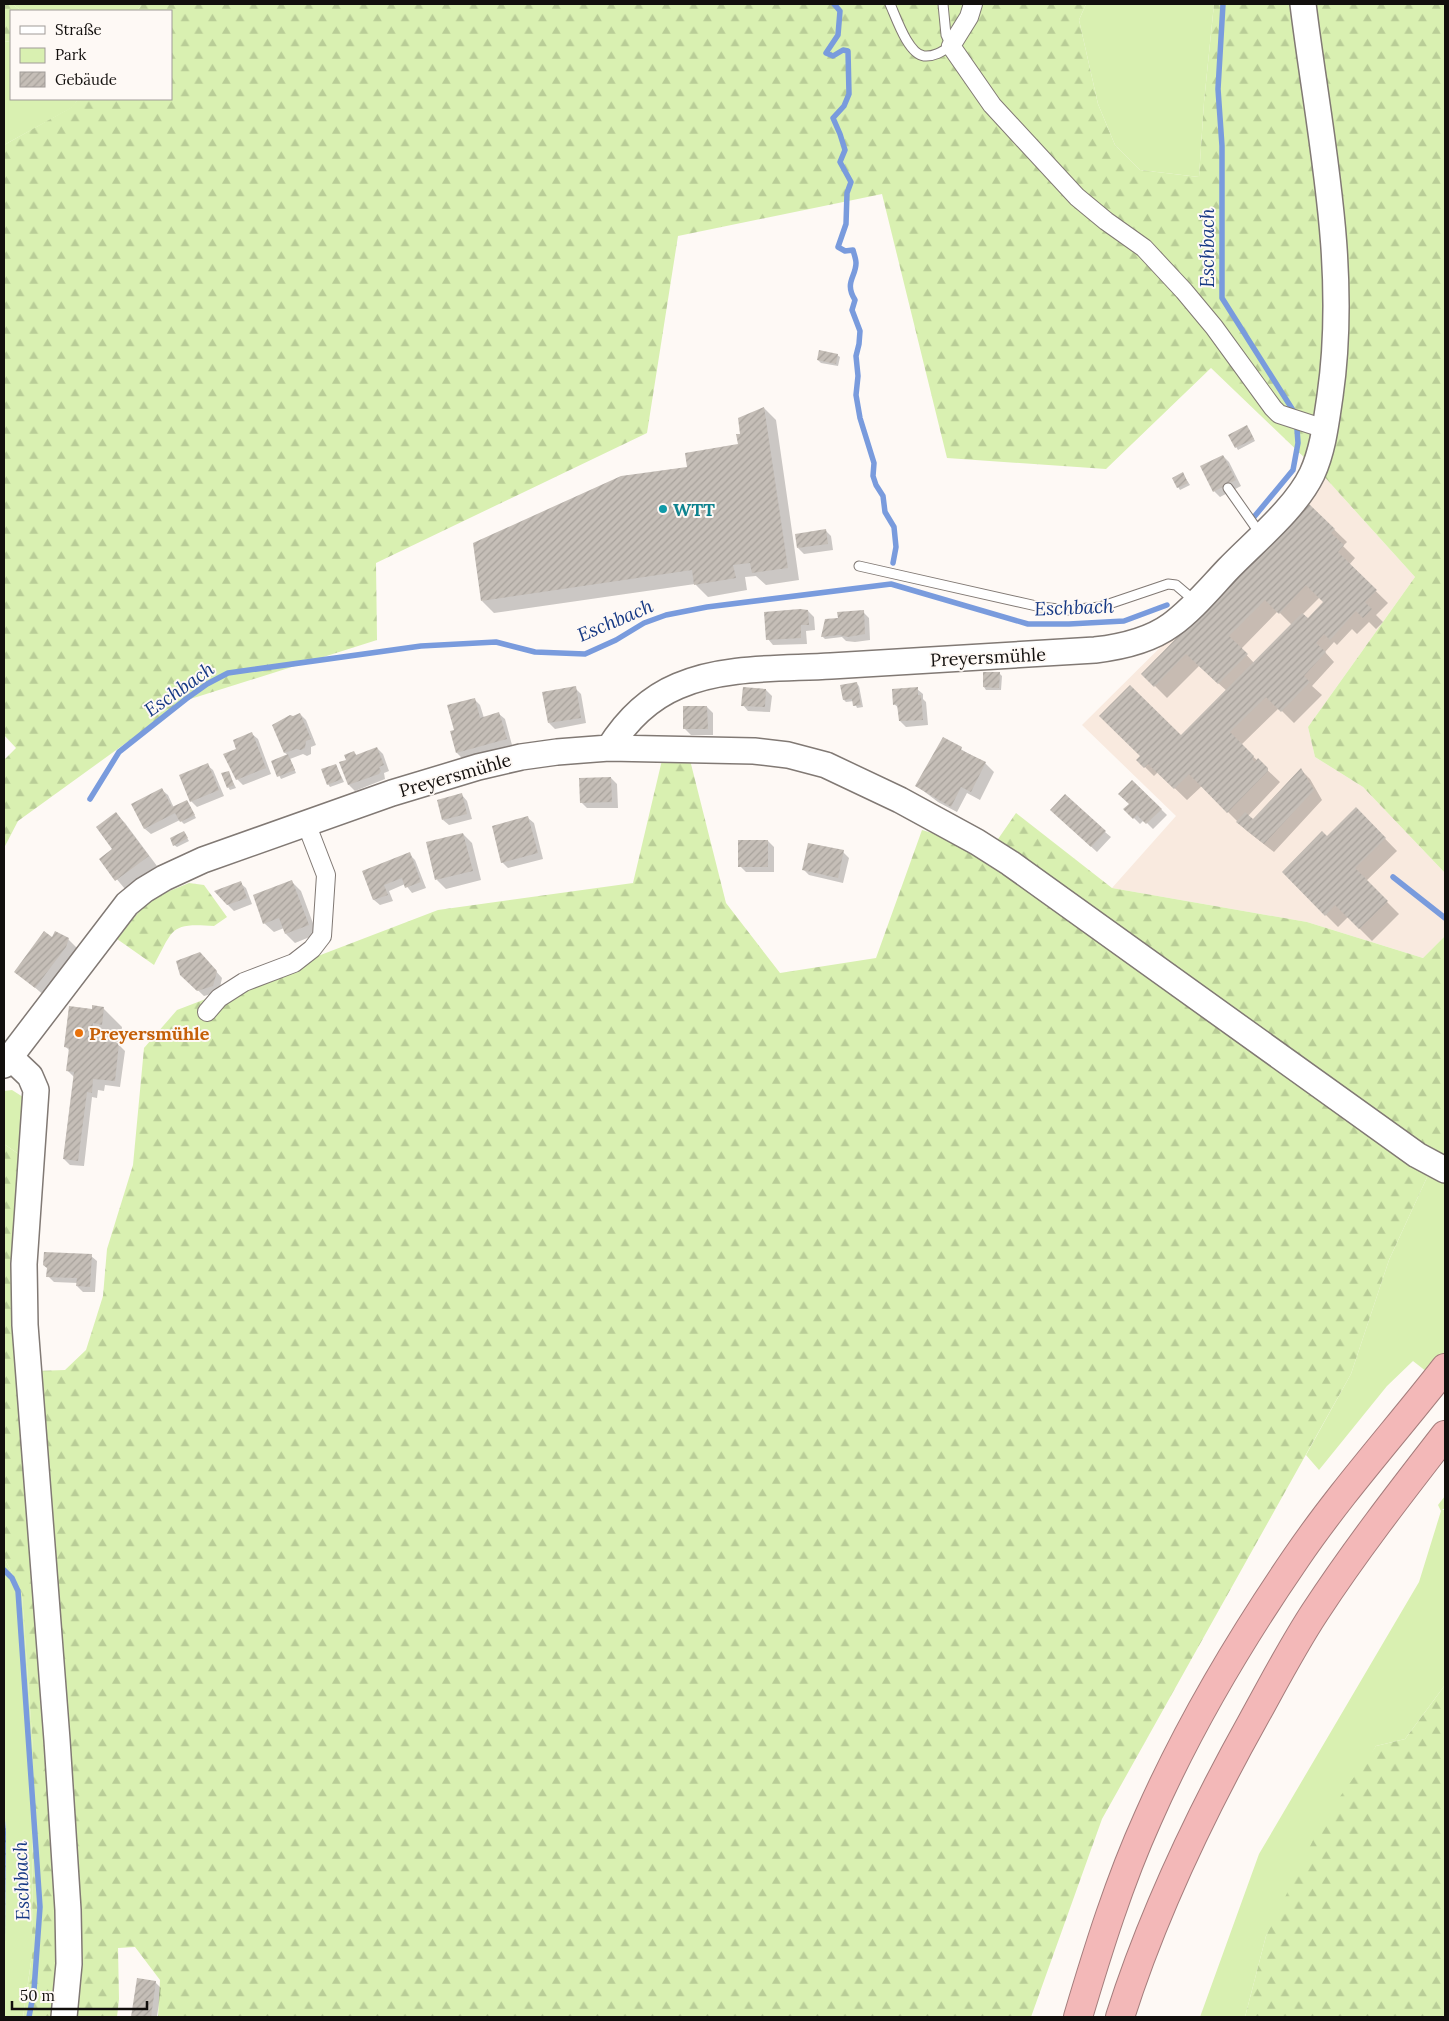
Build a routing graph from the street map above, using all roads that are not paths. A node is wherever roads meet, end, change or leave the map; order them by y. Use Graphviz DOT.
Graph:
graph roads {
  1 [pos="890,4"];
  2 [pos="943,4"];
  3 [pos="973,4"];
  4 [pos="1303,4"];
  5 [pos="950,46"];
  6 [pos="1318,426"];
  7 [pos="1228,488"];
  8 [pos="1261,536"];
  9 [pos="859,566"];
  10 [pos="1196,602"];
  11 [pos="609,748"];
  12 [pos="306,823"];
  13 [pos="207,1012"];
  14 [pos="7,1061"];
  15 [pos="1445,1170"];
  16 [pos="1441,1374"];
  17 [pos="1445,1435"];
  18 [pos="64,2017"];
  19 [pos="1078,2017"];
  20 [pos="1120,2017"];
  1 -- 5 [label="lane"];
  2 -- 5 [label="lane"];
  3 -- 5 [label="street"];
  4 -- 6 [label="main road, Preyersmühle"];
  5 -- 6 [label="street"];
  6 -- 8 [label="main road, Preyersmühle"];
  7 -- 8 [label="lane"];
  8 -- 10 [label="main road, Preyersmühle"];
  9 -- 10 [label="lane"];
  10 -- 11 [label="main road, Preyersmühle"];
  11 -- 12 [label="main road, Preyersmühle"];
  11 -- 15 [label="main road, Preyersmühle"];
  12 -- 13 [label="street"];
  12 -- 14 [label="main road, Preyersmühle"];
  14 -- 18 [label="main road"];
  16 -- 19 [label="highway"];
  17 -- 20 [label="highway"];
}
